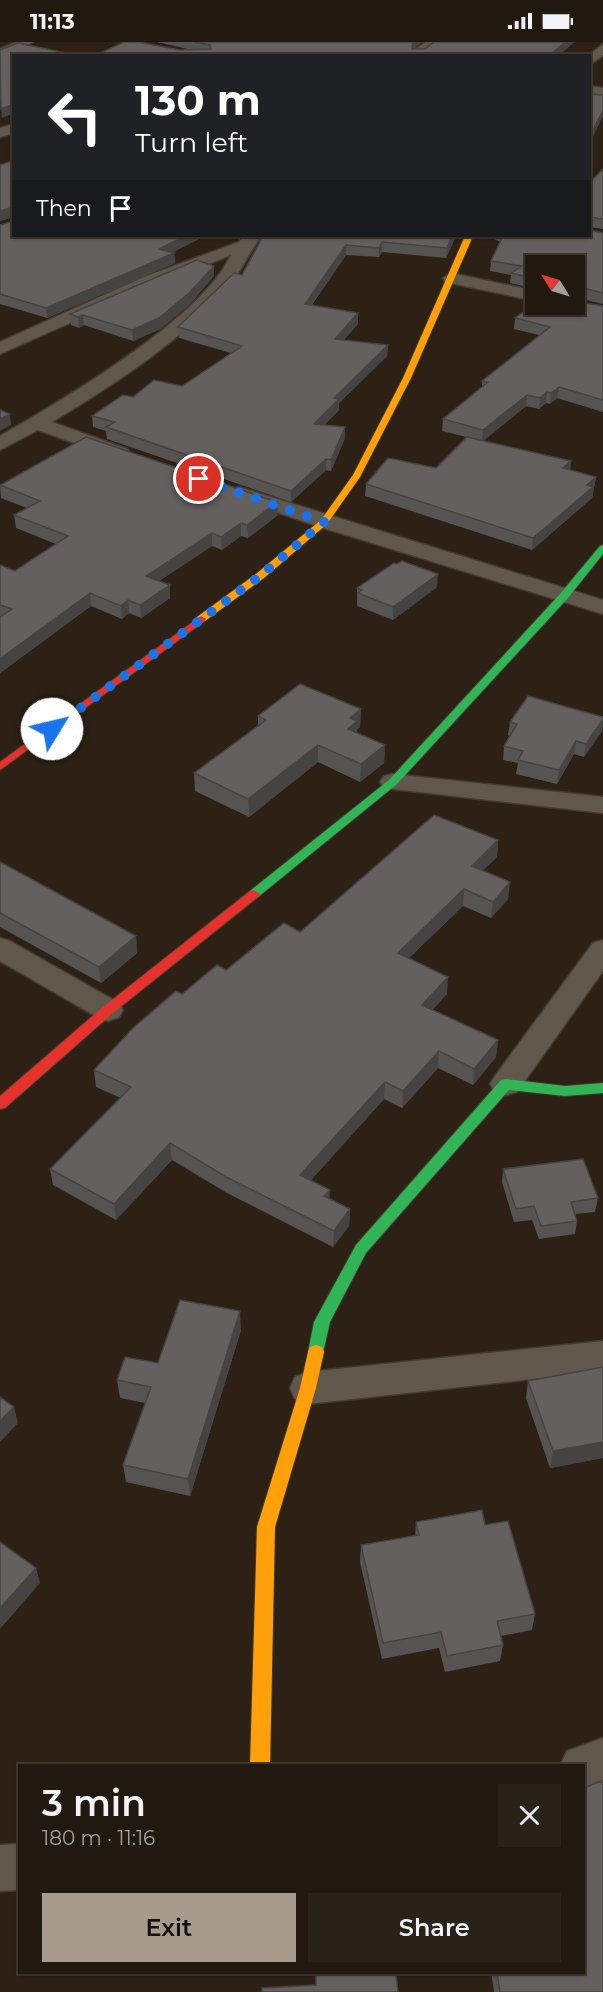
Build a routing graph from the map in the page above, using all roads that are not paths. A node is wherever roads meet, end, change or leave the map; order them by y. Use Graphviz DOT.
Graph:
graph roads {
  1 [pos="27,42"];
  2 [pos="434,42"];
  3 [pos="603,48"];
  4 [pos="0,53"];
  5 [pos="418,53"];
  6 [pos="591,60"];
  7 [pos="469,237"];
  8 [pos="247,241"];
  9 [pos="451,278"];
  10 [pos="525,294"];
  11 [pos="0,349"];
  12 [pos="37,423"];
  13 [pos="0,444"];
  14 [pos="135,458"];
  15 [pos="224,488"];
  16 [pos="324,522"];
  17 [pos="603,548"];
  18 [pos="564,596"];
  19 [pos="603,607"];
  20 [pos="0,767"];
  21 [pos="393,782"];
  22 [pos="603,805"];
  23 [pos="0,948"];
  24 [pos="603,950"];
  25 [pos="108,1010"];
  26 [pos="506,1084"];
  27 [pos="603,1088"];
  28 [pos="0,1104"];
  29 [pos="603,1356"];
  30 [pos="308,1388"];
  31 [pos="603,1760"];
  32 [pos="260,1764"];
  33 [pos="585,1765"];
  34 [pos="18,1867"];
  35 [pos="0,1868"];
  1 -- 4 [label="street"];
  2 -- 5 [label="street"];
  3 -- 6 [label="street"];
  7 -- 9 [label="street"];
  8 -- 11 [label="street"];
  8 -- 12 [label="street"];
  9 -- 10 [label="street"];
  9 -- 16 [label="street"];
  12 -- 13 [label="street"];
  12 -- 14 [label="street"];
  15 -- 16 [label="street"];
  16 -- 18 [label="street"];
  16 -- 20 [label="street"];
  17 -- 18 [label="street"];
  18 -- 19 [label="street"];
  18 -- 21 [label="street"];
  21 -- 22 [label="street"];
  21 -- 25 [label="street"];
  23 -- 25 [label="street"];
  24 -- 26 [label="street"];
  25 -- 28 [label="street"];
  26 -- 27 [label="street"];
  26 -- 30 [label="street"];
  29 -- 30 [label="street"];
  30 -- 32 [label="street"];
  31 -- 33 [label="street"];
  34 -- 35 [label="street"];
}
